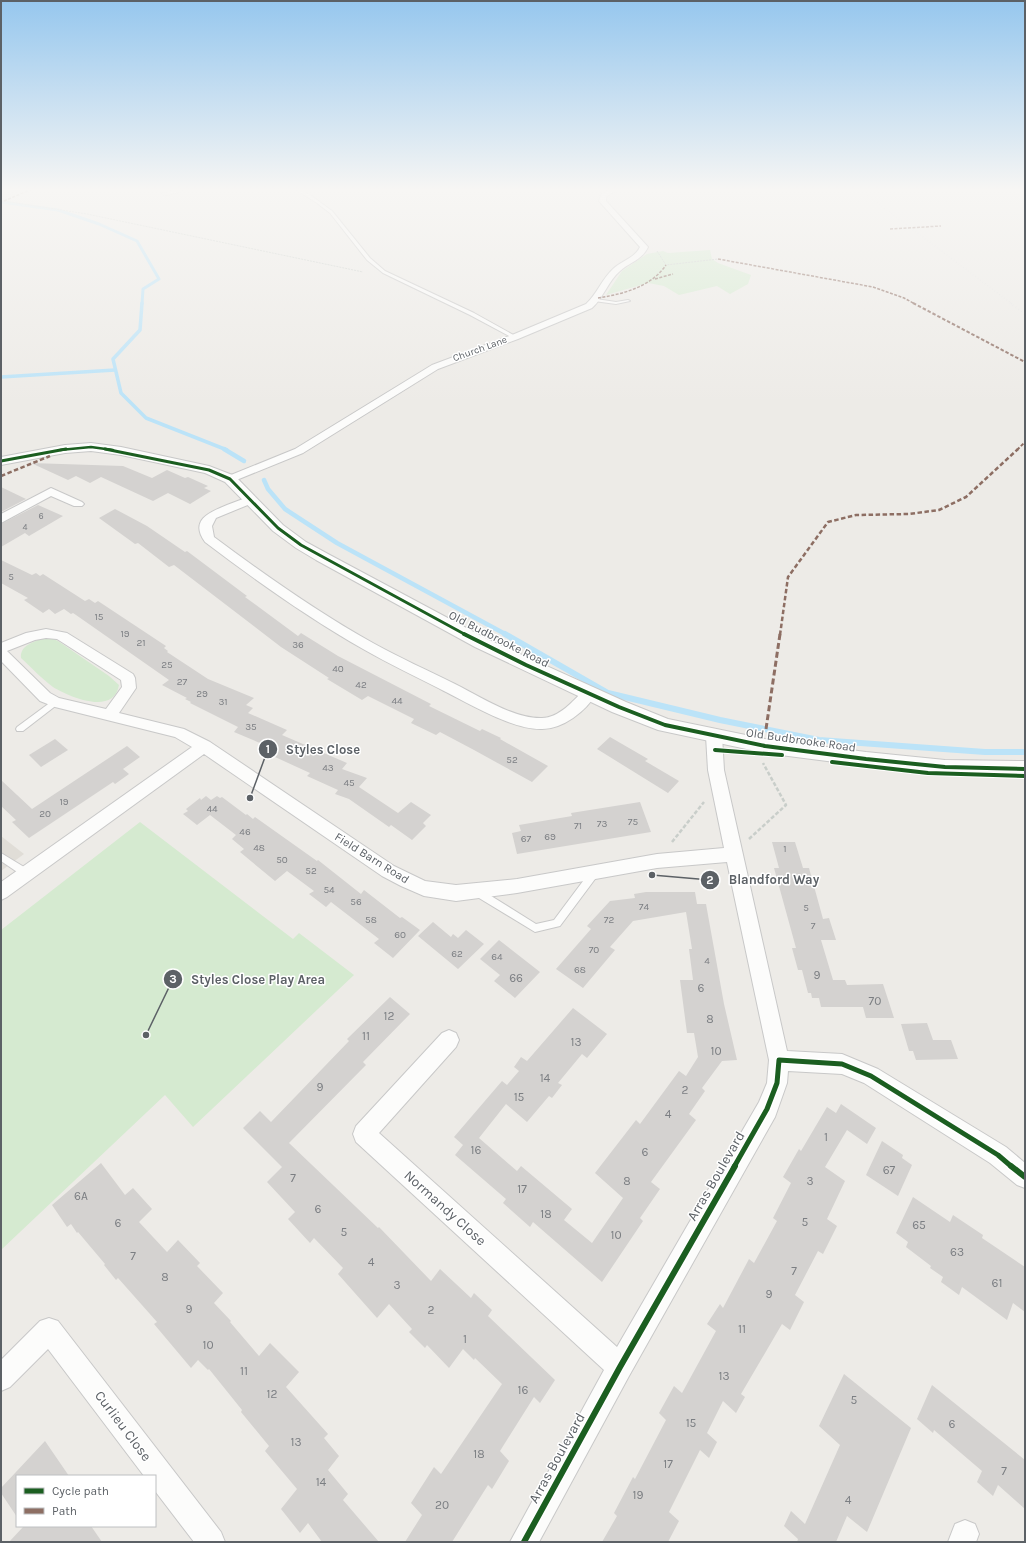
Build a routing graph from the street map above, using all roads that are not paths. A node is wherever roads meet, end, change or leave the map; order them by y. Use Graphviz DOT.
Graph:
graph roads {
  1 [pos="369,260"];
  2 [pos="630,260"];
  3 [pos="596,300"];
  4 [pos="628,301"];
  5 [pos="515,337"];
  6 [pos="1,461"];
  7 [pos="230,479"];
  8 [pos="251,500"];
  9 [pos="78,504"];
  10 [pos="1,519"];
  11 [pos="3,656"];
  12 [pos="590,694"];
  13 [pos="55,702"];
  14 [pos="109,716"];
  15 [pos="20,729"];
  16 [pos="714,736"];
  17 [pos="204,746"];
  18 [pos="1025,769"];
  19 [pos="733,854"];
  20 [pos="1,856"];
  21 [pos="596,872"];
  22 [pos="26,873"];
  23 [pos="476,891"];
  24 [pos="1,892"];
  25 [pos="449,1040"];
  26 [pos="779,1060"];
  27 [pos="1025,1177"];
  28 [pos="620,1367"];
  29 [pos="1,1378"];
  30 [pos="211,1542"];
  31 [pos="524,1542"];
  1 -- 5 [label="lane"];
  2 -- 3 [label="street, Church Lane"];
  3 -- 4 [label="lane"];
  3 -- 5 [label="street, Church Lane"];
  5 -- 7 [label="street, Church Lane"];
  6 -- 7 [label="street, Old Budbrooke Road"];
  7 -- 8 [label="street, Old Budbrooke Road"];
  8 -- 12 [label="street, Old Budbrooke Road"];
  8 -- 12 [label="street"];
  9 -- 10 [label="street"];
  11 -- 13 [label="street, Field Barn Road"];
  11 -- 14 [label="street, Field Barn Road"];
  12 -- 16 [label="street, Old Budbrooke Road"];
  13 -- 14 [label="street, Field Barn Road"];
  13 -- 15 [label="lane"];
  14 -- 17 [label="street, Field Barn Road"];
  16 -- 18 [label="street, Old Budbrooke Road"];
  16 -- 19 [label="street, Arras Boulevard"];
  17 -- 22 [label="street"];
  17 -- 23 [label="street, Field Barn Road"];
  19 -- 21 [label="street, Field Barn Road"];
  19 -- 26 [label="street, Arras Boulevard"];
  20 -- 22 [label="lane"];
  21 -- 23 [label="street, Field Barn Road"];
  21 -- 23 [label="lane"];
  22 -- 24 [label="street"];
  25 -- 28 [label="street, Normandy Close"];
  26 -- 27 [label="street"];
  26 -- 28 [label="street, Arras Boulevard"];
  28 -- 31 [label="street, Arras Boulevard"];
  29 -- 30 [label="street, Curlieu Close"];
}
